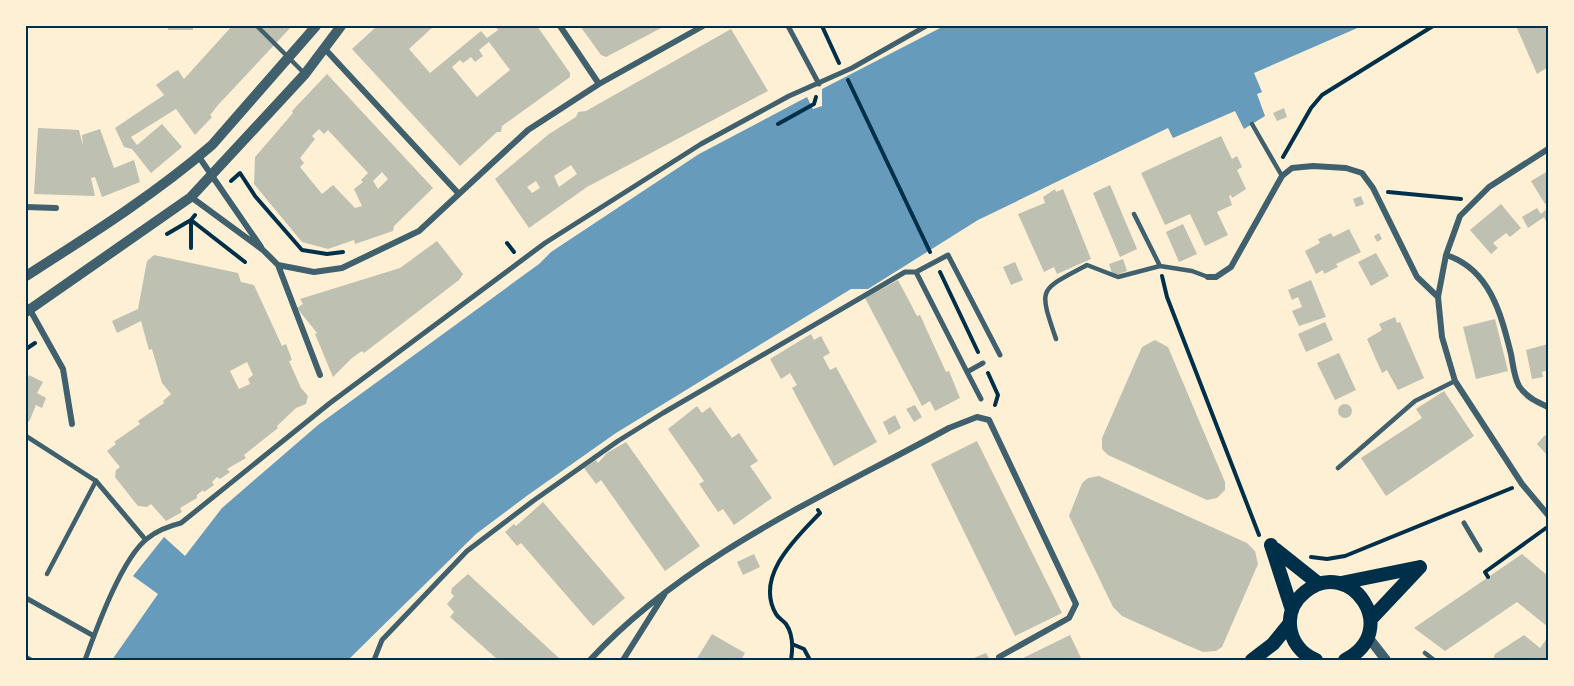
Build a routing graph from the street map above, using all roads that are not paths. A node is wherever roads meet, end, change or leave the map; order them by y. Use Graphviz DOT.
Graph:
graph roads {
  1 [pos="257,26"];
  2 [pos="316,26"];
  3 [pos="341,26"];
  4 [pos="560,26"];
  5 [pos="703,26"];
  6 [pos="788,26"];
  7 [pos="926,26"];
  8 [pos="325,49"];
  9 [pos="288,59"];
  10 [pos="305,74"];
  11 [pos="599,84"];
  12 [pos="819,84"];
  13 [pos="1252,124"];
  14 [pos="1548,149"];
  15 [pos="199,157"];
  16 [pos="213,176"];
  17 [pos="1282,176"];
  18 [pos="459,194"];
  19 [pos="191,197"];
  20 [pos="26,207"];
  21 [pos="56,208"];
  22 [pos="1134,214"];
  23 [pos="263,250"];
  24 [pos="1446,255"];
  25 [pos="278,265"];
  26 [pos="1160,266"];
  27 [pos="916,272"];
  28 [pos="26,276"];
  29 [pos="1208,277"];
  30 [pos="1438,297"];
  31 [pos="27,309"];
  32 [pos="1056,339"];
  33 [pos="1000,355"];
  34 [pos="983,363"];
  35 [pos="967,372"];
  36 [pos="320,375"];
  37 [pos="1455,381"];
  38 [pos="981,399"];
  39 [pos="1548,407"];
  40 [pos="72,424"];
  41 [pos="26,436"];
  42 [pos="1338,468"];
  43 [pos="96,481"];
  44 [pos="1548,515"];
  45 [pos="1464,523"];
  46 [pos="145,539"];
  47 [pos="1480,550"];
  48 [pos="47,574"];
  49 [pos="1319,584"];
  50 [pos="1341,584"];
  51 [pos="666,592"];
  52 [pos="26,598"];
  53 [pos="1291,617"];
  54 [pos="1371,619"];
  55 [pos="94,636"];
  56 [pos="1368,637"];
  57 [pos="1425,653"];
  58 [pos="26,657"];
  59 [pos="999,657"];
  60 [pos="31,660"];
  61 [pos="85,660"];
  62 [pos="374,660"];
  63 [pos="590,660"];
  64 [pos="623,660"];
  65 [pos="1252,660"];
  66 [pos="1313,660"];
  67 [pos="1346,660"];
  68 [pos="1386,660"];
  69 [pos="1434,660"];
  1 -- 9 [label="lane"];
  2 -- 9 [label="street"];
  3 -- 8 [label="street"];
  4 -- 11 [label="street"];
  5 -- 11 [label="street"];
  6 -- 12 [label="street"];
  7 -- 12 [label="street"];
  8 -- 10 [label="street"];
  8 -- 18 [label="street"];
  9 -- 10 [label="lane"];
  9 -- 15 [label="street"];
  10 -- 16 [label="street"];
  11 -- 18 [label="street"];
  12 -- 46 [label="street"];
  13 -- 17 [label="lane"];
  14 -- 24 [label="street"];
  15 -- 16 [label="street"];
  15 -- 28 [label="street"];
  16 -- 19 [label="street"];
  16 -- 23 [label="street"];
  17 -- 29 [label="street"];
  17 -- 30 [label="street"];
  18 -- 25 [label="street"];
  19 -- 23 [label="street"];
  19 -- 31 [label="street"];
  20 -- 21 [label="street"];
  22 -- 26 [label="lane"];
  23 -- 25 [label="street"];
  24 -- 30 [label="street"];
  24 -- 39 [label="street"];
  25 -- 36 [label="street"];
  26 -- 29 [label="lane"];
  26 -- 32 [label="lane"];
  27 -- 33 [label="street"];
  27 -- 35 [label="street"];
  27 -- 62 [label="street"];
  30 -- 37 [label="street"];
  31 -- 40 [label="street"];
  34 -- 35 [label="street"];
  35 -- 38 [label="street"];
  37 -- 42 [label="lane"];
  37 -- 44 [label="street"];
  41 -- 43 [label="lane"];
  43 -- 46 [label="street"];
  43 -- 48 [label="lane"];
  45 -- 47 [label="street"];
  46 -- 55 [label="street"];
  49 -- 50 [label="main road"];
  49 -- 53 [label="main road"];
  49 -- 53 [label="main road"];
  50 -- 54 [label="main road"];
  50 -- 54 [label="main road"];
  51 -- 59 [label="street"];
  51 -- 63 [label="street"];
  51 -- 64 [label="street"];
  52 -- 55 [label="street"];
  53 -- 65 [label="main road"];
  53 -- 66 [label="main road"];
  54 -- 56 [label="main road"];
  55 -- 61 [label="street"];
  56 -- 67 [label="main road"];
  56 -- 68 [label="street"];
  57 -- 69 [label="lane"];
  58 -- 60 [label="lane"];
}
